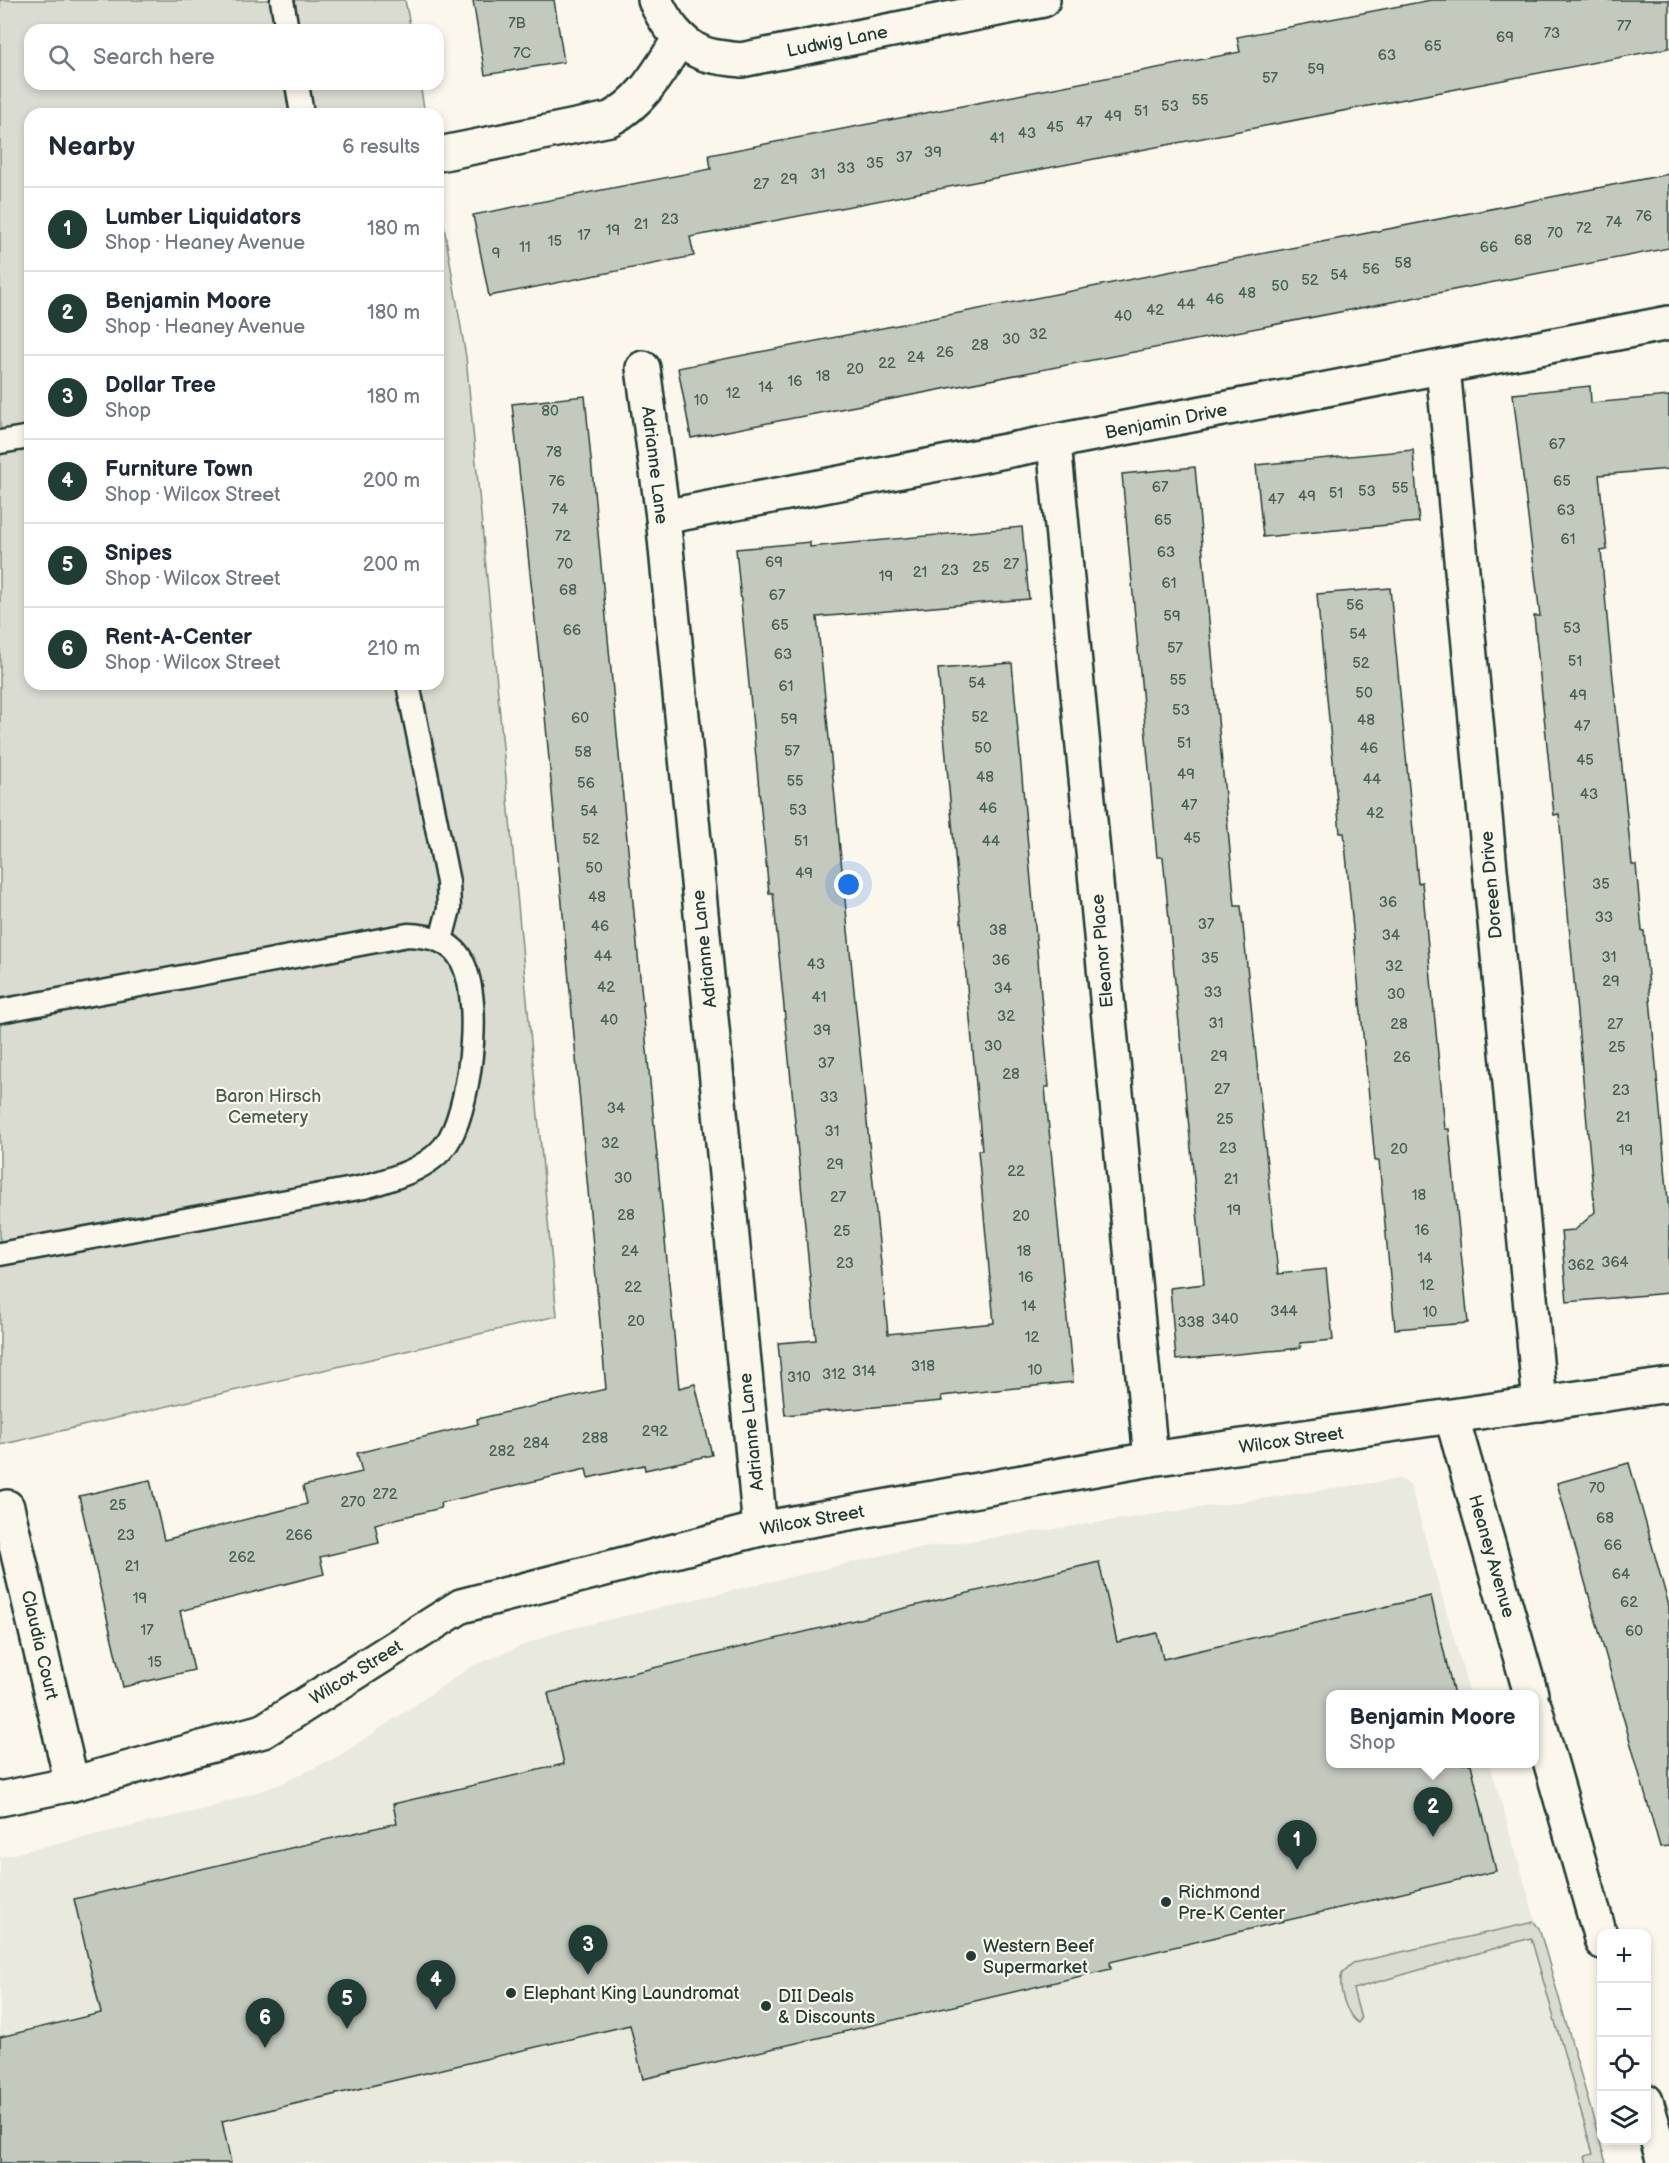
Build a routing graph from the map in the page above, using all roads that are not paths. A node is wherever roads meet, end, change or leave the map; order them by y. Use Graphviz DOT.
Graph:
graph roads {
  1 [pos="282,0"];
  2 [pos="655,0"];
  3 [pos="1043,0"];
  4 [pos="286,24"];
  5 [pos="680,38"];
  6 [pos="298,90"];
  7 [pos="301,108"];
  8 [pos="444,153"];
  9 [pos="1669,323"];
  10 [pos="1443,367"];
  11 [pos="643,368"];
  12 [pos="24,438"];
  13 [pos="0,442"];
  14 [pos="1054,443"];
  15 [pos="663,517"];
  16 [pos="409,690"];
  17 [pos="441,940"];
  18 [pos="0,1011"];
  19 [pos="0,1254"];
  20 [pos="1669,1385"];
  21 [pos="1540,1404"];
  22 [pos="1452,1418"];
  23 [pos="1151,1459"];
  24 [pos="7,1507"];
  25 [pos="760,1529"];
  26 [pos="1530,1690"];
  27 [pos="1539,1722"];
  28 [pos="72,1784"];
  29 [pos="0,1799"];
  30 [pos="1598,1929"];
  31 [pos="1651,2116"];
  32 [pos="1664,2163"];
  1 -- 4 [label="lane"];
  2 -- 5 [label="street, Ludwig Lane"];
  3 -- 5 [label="street, Ludwig Lane"];
  5 -- 8 [label="street"];
  6 -- 7 [label="lane"];
  9 -- 10 [label="street, Benjamin Drive"];
  10 -- 14 [label="street, Benjamin Drive"];
  10 -- 21 [label="street, Doreen Drive"];
  11 -- 15 [label="street, Adrianne Lane"];
  12 -- 13 [label="lane"];
  14 -- 15 [label="street, Benjamin Drive"];
  14 -- 23 [label="street, Eleanor Place"];
  15 -- 25 [label="street, Adrianne Lane"];
  16 -- 17 [label="lane"];
  17 -- 18 [label="lane"];
  17 -- 19 [label="lane"];
  20 -- 21 [label="street, Wilcox Street"];
  21 -- 22 [label="street, Wilcox Street"];
  22 -- 23 [label="street, Wilcox Street"];
  22 -- 26 [label="street, Heaney Avenue"];
  23 -- 25 [label="street, Wilcox Street"];
  24 -- 28 [label="street, Claudia Court"];
  25 -- 28 [label="street, Wilcox Street"];
  27 -- 30 [label="street"];
  28 -- 29 [label="street, Wilcox Street"];
  31 -- 32 [label="street"];
}
